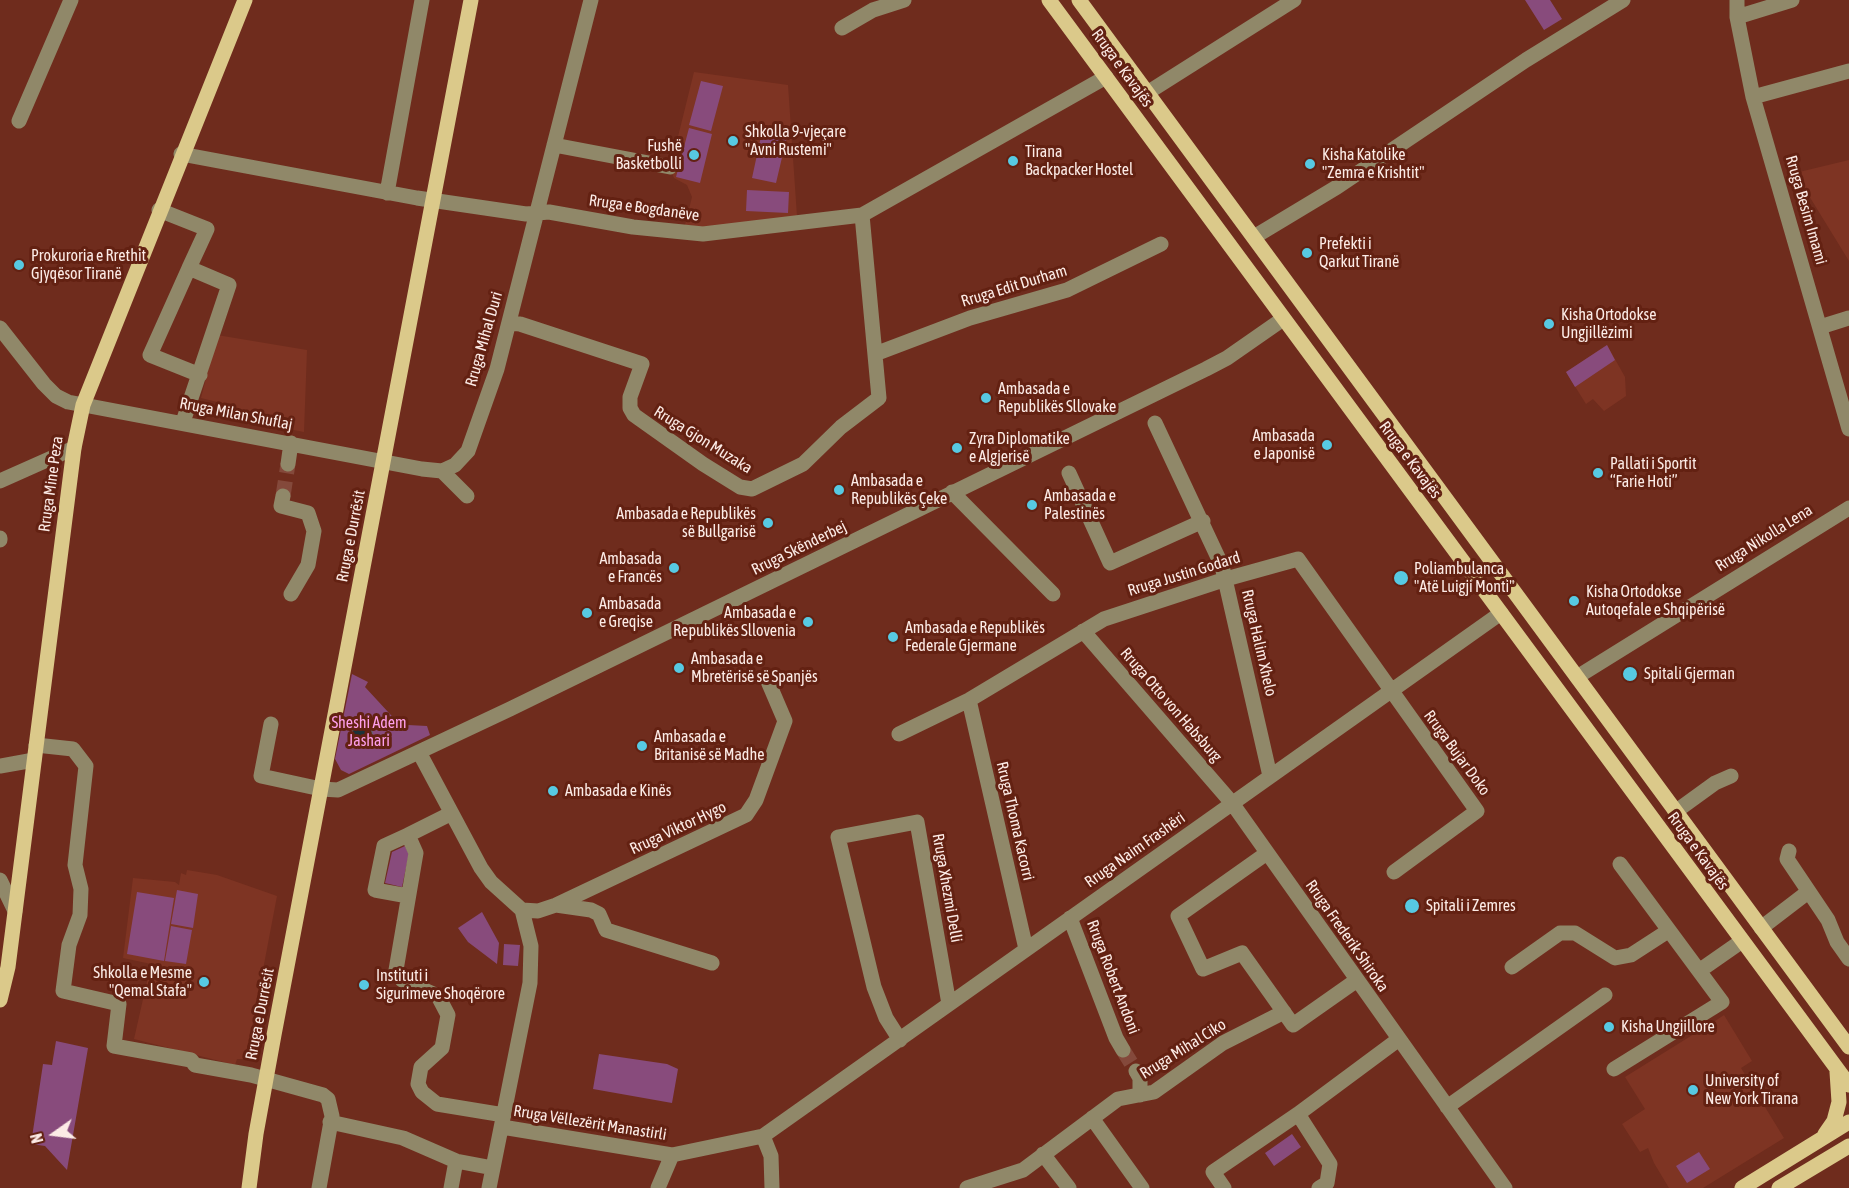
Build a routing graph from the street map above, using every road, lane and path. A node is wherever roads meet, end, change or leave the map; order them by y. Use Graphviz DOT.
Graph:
graph roads {
  1 [pos="71,0"];
  2 [pos="245,0"];
  3 [pos="422,0"];
  4 [pos="471,0"];
  5 [pos="591,0"];
  6 [pos="904,0"];
  7 [pos="1049,0"];
  8 [pos="1079,0"];
  9 [pos="1294,0"];
  10 [pos="1623,0"];
  11 [pos="1737,0"];
  12 [pos="1792,0"];
  13 [pos="1737,17"];
  14 [pos="842,28"];
  15 [pos="1849,71"];
  16 [pos="1106,77"];
  17 [pos="1147,93"];
  18 [pos="1753,97"];
  19 [pos="19,122"];
  20 [pos="554,145"];
  21 [pos="181,154"];
  22 [pos="670,167"];
  23 [pos="387,193"];
  24 [pos="433,200"];
  25 [pos="159,210"];
  26 [pos="537,213"];
  27 [pos="862,215"];
  28 [pos="1254,237"];
  29 [pos="1161,244"];
  30 [pos="189,268"];
  31 [pos="1849,318"];
  32 [pos="1283,319"];
  33 [pos="508,323"];
  34 [pos="1820,327"];
  35 [pos="0,328"];
  36 [pos="875,354"];
  37 [pos="200,375"];
  38 [pos="82,405"];
  39 [pos="183,422"];
  40 [pos="1155,423"];
  41 [pos="1849,429"];
  42 [pos="1401,438"];
  43 [pos="291,443"];
  44 [pos="74,448"];
  45 [pos="1382,452"];
  46 [pos="383,461"];
  47 [pos="288,465"];
  48 [pos="1423,468"];
  49 [pos="442,471"];
  50 [pos="1069,473"];
  51 [pos="0,481"];
  52 [pos="1403,481"];
  53 [pos="952,492"];
  54 [pos="283,496"];
  55 [pos="467,496"];
  56 [pos="1849,508"];
  57 [pos="1203,521"];
  58 [pos="1226,579"];
  59 [pos="291,594"];
  60 [pos="1053,594"];
  61 [pos="1501,613"];
  62 [pos="1083,631"];
  63 [pos="1577,677"];
  64 [pos="767,679"];
  65 [pos="1390,690"];
  66 [pos="969,700"];
  67 [pos="271,724"];
  68 [pos="899,734"];
  69 [pos="35,752"];
  70 [pos="419,752"];
  71 [pos="0,765"];
  72 [pos="1270,776"];
  73 [pos="1731,777"];
  74 [pos="321,789"];
  75 [pos="1232,803"];
  76 [pos="450,814"];
  77 [pos="1684,823"];
  78 [pos="408,835"];
  79 [pos="1670,843"];
  80 [pos="1789,851"];
  81 [pos="1267,853"];
  82 [pos="1620,864"];
  83 [pos="1394,872"];
  84 [pos="0,880"];
  85 [pos="1808,892"];
  86 [pos="408,896"];
  87 [pos="555,905"];
  88 [pos="522,910"];
  89 [pos="15,911"];
  90 [pos="1071,918"];
  91 [pos="1761,928"];
  92 [pos="1668,931"];
  93 [pos="1742,940"];
  94 [pos="1026,949"];
  95 [pos="1849,958"];
  96 [pos="712,963"];
  97 [pos="1512,967"];
  98 [pos="1699,971"];
  99 [pos="1356,980"];
  100 [pos="1605,995"];
  101 [pos="0,1000"];
  102 [pos="949,1004"];
  103 [pos="1284,1012"];
  104 [pos="1399,1039"];
  105 [pos="900,1040"];
  106 [pos="1849,1047"];
  107 [pos="1123,1050"];
  108 [pos="1835,1066"];
  109 [pos="1614,1069"];
  110 [pos="1136,1071"];
  111 [pos="266,1079"];
  112 [pos="1849,1085"];
  113 [pos="1140,1095"];
  114 [pos="1447,1107"];
  115 [pos="1298,1114"];
  116 [pos="1092,1118"];
  117 [pos="503,1121"];
  118 [pos="330,1122"];
  119 [pos="1849,1122"];
  120 [pos="763,1136"];
  121 [pos="1823,1137"];
  122 [pos="1849,1146"];
  123 [pos="1842,1153"];
  124 [pos="1043,1154"];
  125 [pos="672,1155"];
  126 [pos="456,1161"];
  127 [pos="493,1168"];
  128 [pos="249,1188"];
  129 [pos="319,1188"];
  130 [pos="451,1188"];
  131 [pos="489,1188"];
  132 [pos="658,1188"];
  133 [pos="772,1188"];
  134 [pos="967,1188"];
  135 [pos="1069,1188"];
  136 [pos="1142,1188"];
  137 [pos="1224,1188"];
  138 [pos="1319,1188"];
  139 [pos="1505,1188"];
  140 [pos="1742,1188"];
  141 [pos="1779,1188"];
  1 -- 19 [label="street"];
  2 -- 21 [label="main road, Rruga Mine Peza"];
  3 -- 23 [label="street"];
  4 -- 24 [label="main road, Rruga e Durrësit"];
  5 -- 20 [label="street, Rruga Mihal Duri"];
  6 -- 14 [label="street"];
  7 -- 16 [label="main road, Rruga e Kavajës"];
  8 -- 17 [label="main road, Rruga e Kavajës"];
  9 -- 17 [label="street"];
  10 -- 28 [label="street"];
  11 -- 13 [label="street, Rruga Besim Imami"];
  12 -- 13 [label="street"];
  13 -- 18 [label="street, Rruga Besim Imami"];
  15 -- 18 [label="street"];
  16 -- 27 [label="street, Rruga e Bogdanëve"];
  16 -- 32 [label="main road, Rruga e Kavajës"];
  17 -- 28 [label="main road, Rruga e Kavajës"];
  18 -- 34 [label="street, Rruga Besim Imami"];
  20 -- 22 [label="street"];
  20 -- 26 [label="street, Rruga Mihal Duri"];
  21 -- 23 [label="street, Rruga e Bogdanëve"];
  21 -- 25 [label="main road, Rruga Mine Peza"];
  23 -- 24 [label="street, Rruga e Bogdanëve"];
  24 -- 26 [label="street, Rruga e Bogdanëve"];
  24 -- 46 [label="main road, Rruga e Durrësit"];
  25 -- 30 [label="street"];
  25 -- 38 [label="main road, Rruga Mine Peza"];
  26 -- 27 [label="street, Rruga e Bogdanëve"];
  26 -- 33 [label="street, Rruga Mihal Duri"];
  27 -- 36 [label="street, Rruga Gjon Muzaka"];
  28 -- 42 [label="main road, Rruga e Kavajës"];
  29 -- 36 [label="street, Rruga Edit Durham"];
  30 -- 37 [label="street"];
  30 -- 37 [label="street"];
  31 -- 34 [label="street"];
  32 -- 45 [label="main road, Rruga e Kavajës"];
  32 -- 53 [label="street, Rruga Skënderbej"];
  33 -- 36 [label="street, Rruga Gjon Muzaka"];
  33 -- 49 [label="street, Rruga Mihal Duri"];
  34 -- 41 [label="street, Rruga Besim Imami"];
  35 -- 38 [label="street, Rruga Milan Shuflaj"];
  37 -- 39 [label="street"];
  38 -- 39 [label="street, Rruga Milan Shuflaj"];
  38 -- 44 [label="main road, Rruga Mine Peza"];
  39 -- 43 [label="street, Rruga Milan Shuflaj"];
  40 -- 57 [label="street, Rruga Halim Xhelo"];
  42 -- 45 [label="main road"];
  42 -- 48 [label="main road, Rruga e Kavajës"];
  43 -- 46 [label="street, Rruga Milan Shuflaj"];
  43 -- 47 [label="street"];
  44 -- 51 [label="street"];
  44 -- 69 [label="main road, Rruga Mine Peza"];
  45 -- 52 [label="main road, Rruga e Kavajës"];
  46 -- 49 [label="street"];
  46 -- 74 [label="main road, Rruga e Durrësit"];
  48 -- 52 [label="main road"];
  48 -- 63 [label="main road, Rruga e Kavajës"];
  49 -- 55 [label="street"];
  50 -- 57 [label="street"];
  52 -- 61 [label="main road, Rruga e Kavajës"];
  53 -- 60 [label="street"];
  53 -- 70 [label="street, Rruga Skënderbej"];
  54 -- 59 [label="street"];
  56 -- 63 [label="street, Rruga Nikolla Lena"];
  57 -- 58 [label="street, Rruga Halim Xhelo"];
  58 -- 62 [label="street, Rruga Justin Godard"];
  58 -- 65 [label="street, Rruga Justin Godard"];
  58 -- 72 [label="street, Rruga Halim Xhelo"];
  61 -- 65 [label="street, Rruga Naim Frashëri"];
  61 -- 79 [label="main road, Rruga e Kavajës"];
  62 -- 66 [label="street"];
  62 -- 75 [label="street, Rruga Otto von Habsburg"];
  63 -- 77 [label="main road, Rruga e Kavajës"];
  64 -- 87 [label="street, Rruga Viktor Hygo"];
  65 -- 72 [label="street, Rruga Naim Frashëri"];
  65 -- 83 [label="street, Rruga Bujar Doko"];
  66 -- 68 [label="street"];
  66 -- 94 [label="street, Rruga Thoma Kacorri"];
  67 -- 74 [label="street"];
  69 -- 71 [label="street"];
  69 -- 89 [label="main road, Rruga Mine Peza"];
  69 -- 111 [label="street"];
  70 -- 74 [label="street, Rruga Skënderbej"];
  70 -- 76 [label="street"];
  72 -- 75 [label="street, Rruga Naim Frashëri"];
  73 -- 77 [label="street, Rruga e Kavajës"];
  74 -- 111 [label="main road, Rruga e Durrësit"];
  75 -- 81 [label="street, Rruga Frederik Shiroka"];
  75 -- 90 [label="street, Rruga Naim Frashëri"];
  76 -- 78 [label="street"];
  76 -- 88 [label="street"];
  77 -- 79 [label="main road"];
  77 -- 79 [label="main road"];
  77 -- 91 [label="main road, Rruga e Kavajës"];
  78 -- 86 [label="street, Rruga Vëllezërit Manastirli"];
  78 -- 86 [label="street"];
  79 -- 93 [label="main road, Rruga e Kavajës"];
  80 -- 85 [label="street"];
  81 -- 99 [label="street, Rruga Frederik Shiroka"];
  81 -- 103 [label="street"];
  82 -- 92 [label="street"];
  84 -- 89 [label="street"];
  85 -- 91 [label="street"];
  85 -- 95 [label="street"];
  86 -- 117 [label="street, Rruga Vëllezërit Manastirli"];
  87 -- 88 [label="street, Rruga Viktor Hygo"];
  87 -- 96 [label="street, Rruga Viktor Hygo"];
  88 -- 117 [label="street, Rruga Vëllezërit Manastirli"];
  89 -- 101 [label="main road, Rruga Mine Peza"];
  90 -- 94 [label="street, Rruga Naim Frashëri"];
  90 -- 107 [label="street, Rruga Robert Andoni"];
  91 -- 106 [label="main road, Rruga e Kavajës"];
  92 -- 97 [label="street"];
  92 -- 98 [label="street"];
  93 -- 98 [label="street"];
  93 -- 108 [label="main road, Rruga e Kavajës"];
  94 -- 102 [label="street, Rruga Naim Frashëri"];
  98 -- 109 [label="street"];
  99 -- 103 [label="street"];
  99 -- 104 [label="street, Rruga Frederik Shiroka"];
  100 -- 114 [label="street"];
  102 -- 105 [label="street, Rruga Naim Frashëri"];
  102 -- 105 [label="street, Rruga Xhezmi Delli"];
  103 -- 113 [label="street, Rruga Mihal Ciko"];
  104 -- 114 [label="street, Rruga Frederik Shiroka"];
  104 -- 115 [label="street"];
  105 -- 120 [label="street, Rruga Naim Frashëri"];
  108 -- 112 [label="main road, Rruga e Kavajës"];
  108 -- 121 [label="main road"];
  110 -- 113 [label="street"];
  111 -- 118 [label="street, Rruga e Durrësit"];
  111 -- 128 [label="main road, Rruga e Durrësit"];
  113 -- 116 [label="street, Rruga Mihal Ciko"];
  114 -- 139 [label="street, Rruga Frederik Shiroka"];
  115 -- 137 [label="street"];
  115 -- 138 [label="street"];
  116 -- 124 [label="street, Rruga Mihal Ciko"];
  116 -- 136 [label="street"];
  117 -- 125 [label="street, Rruga Vëllezërit Manastirli"];
  117 -- 127 [label="street, Rruga Vëllezërit Manastirli"];
  118 -- 126 [label="street"];
  118 -- 129 [label="street, Rruga e Durrësit"];
  119 -- 121 [label="main road"];
  120 -- 125 [label="street, Rruga Naim Frashëri"];
  120 -- 133 [label="street"];
  121 -- 140 [label="main road"];
  122 -- 123 [label="main road"];
  123 -- 141 [label="main road"];
  124 -- 134 [label="street, Rruga Mihal Ciko"];
  124 -- 135 [label="street"];
  125 -- 132 [label="street"];
  126 -- 127 [label="street"];
  126 -- 130 [label="street"];
  127 -- 131 [label="street, Rruga Vëllezërit Manastirli"];
}
